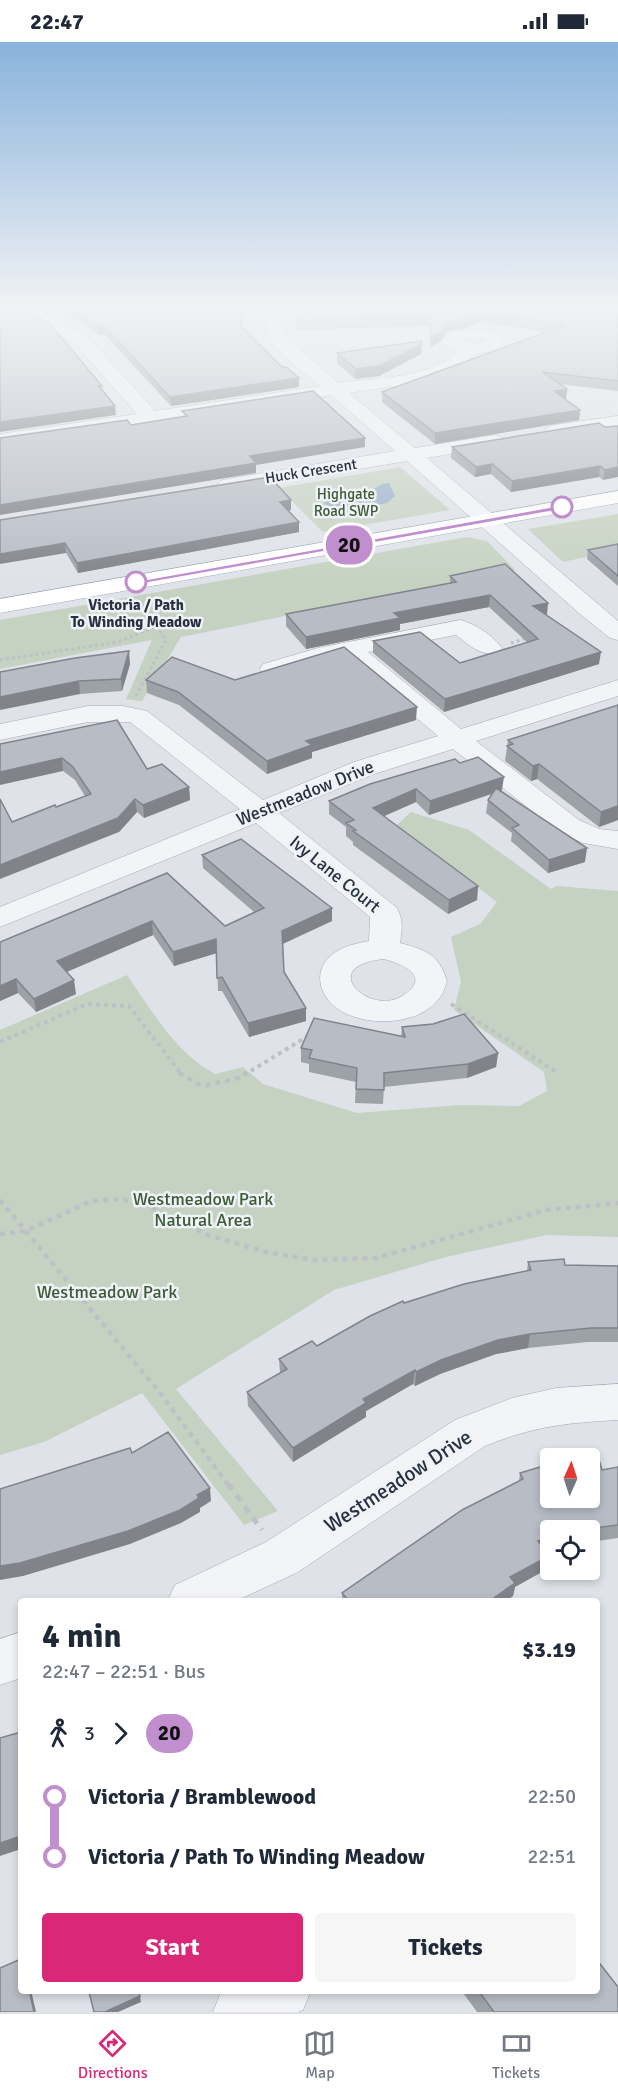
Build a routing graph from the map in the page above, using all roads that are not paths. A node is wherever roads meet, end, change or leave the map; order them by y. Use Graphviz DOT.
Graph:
graph roads {
  1 [pos="135,400"];
  2 [pos="270,400"];
  3 [pos="346,400"];
  4 [pos="606,417"];
  5 [pos="151,418"];
  6 [pos="541,433"];
  7 [pos="518,437"];
  8 [pos="0,440"];
  9 [pos="410,455"];
  10 [pos="210,488"];
  11 [pos="618,497"];
  12 [pos="488,521"];
  13 [pos="0,606"];
  14 [pos="618,633"];
  15 [pos="490,648"];
  16 [pos="349,649"];
  17 [pos="253,675"];
  18 [pos="618,688"];
  19 [pos="0,732"];
  20 [pos="457,739"];
  21 [pos="258,811"];
  22 [pos="618,840"];
  23 [pos="0,918"];
  24 [pos="384,949"];
  25 [pos="618,1402"];
  26 [pos="195,1598"];
  27 [pos="18,1656"];
  28 [pos="0,1662"];
  29 [pos="275,1994"];
  30 [pos="241,2012"];
  1 -- 5 [label="street"];
  2 -- 5 [label="street"];
  3 -- 9 [label="street"];
  4 -- 6 [label="street"];
  5 -- 8 [label="street"];
  7 -- 9 [label="street, Huck Crescent"];
  9 -- 10 [label="street, Huck Crescent"];
  9 -- 12 [label="street"];
  11 -- 12 [label="main road"];
  12 -- 13 [label="main road"];
  12 -- 14 [label="street"];
  15 -- 16 [label="street"];
  16 -- 17 [label="street"];
  16 -- 20 [label="street"];
  18 -- 20 [label="street, Westmeadow Drive"];
  19 -- 21 [label="street"];
  20 -- 21 [label="street, Westmeadow Drive"];
  20 -- 22 [label="street"];
  21 -- 23 [label="street, Westmeadow Drive"];
  21 -- 24 [label="street, Ivy Lane Court"];
  25 -- 26 [label="street, Westmeadow Drive"];
  27 -- 28 [label="street"];
  29 -- 30 [label="street"];
}
